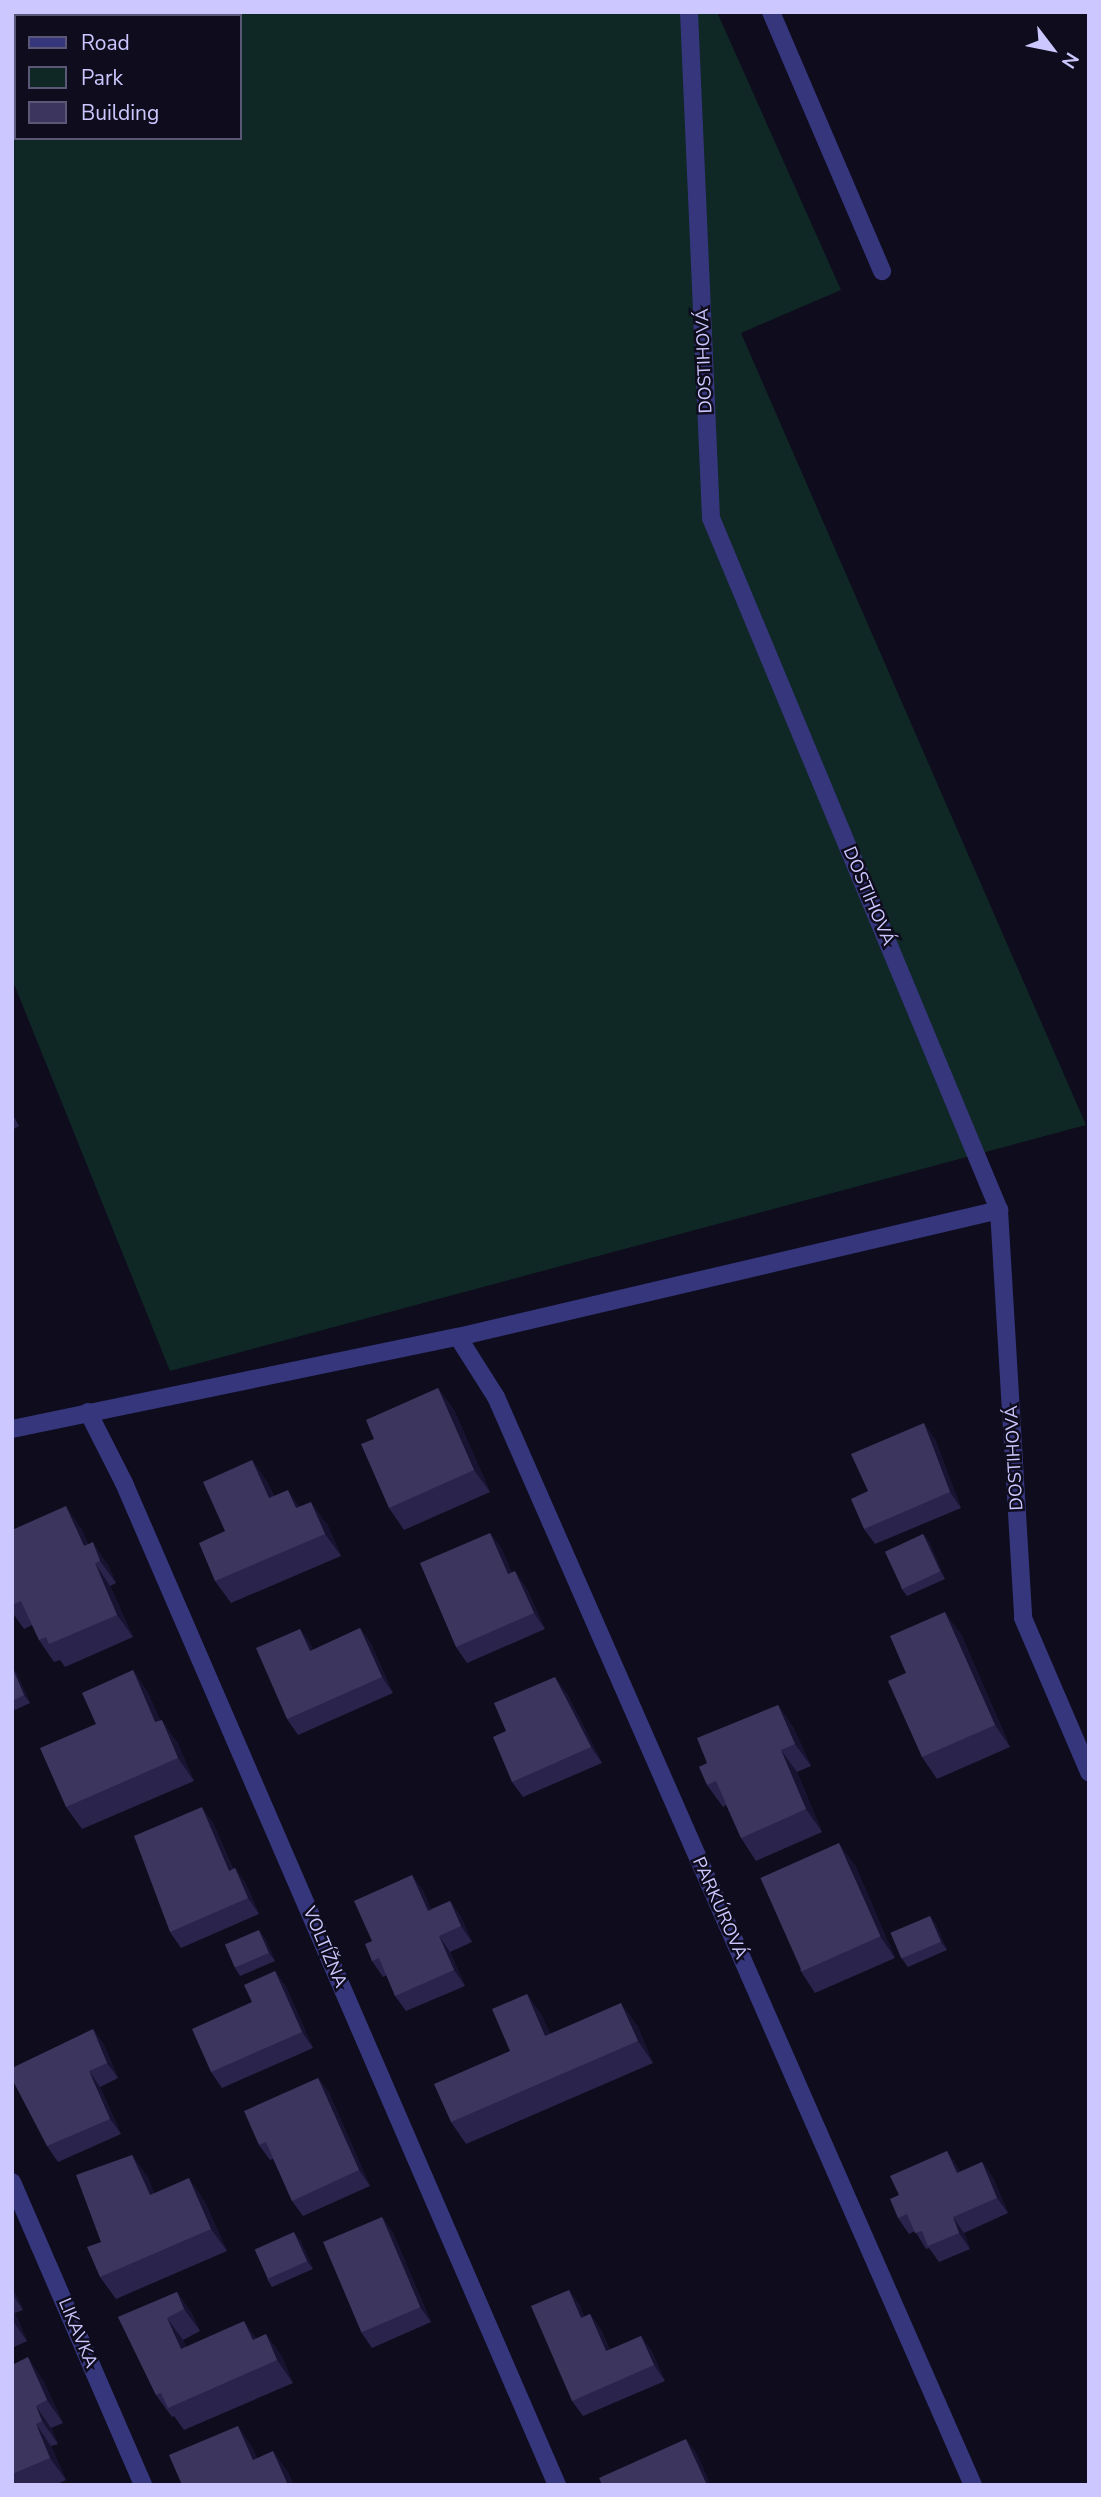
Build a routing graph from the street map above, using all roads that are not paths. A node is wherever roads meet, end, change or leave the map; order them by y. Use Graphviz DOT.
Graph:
graph roads {
  1 [pos="689,12"];
  2 [pos="771,12"];
  3 [pos="883,271"];
  4 [pos="999,1210"];
  5 [pos="458,1337"];
  6 [pos="88,1412"];
  7 [pos="12,1429"];
  8 [pos="1089,1772"];
  9 [pos="12,2182"];
  10 [pos="144,2485"];
  11 [pos="557,2485"];
  12 [pos="973,2485"];
  1 -- 4 [label="street, DOSTIHOVÁ"];
  2 -- 3 [label="street"];
  4 -- 5 [label="street"];
  4 -- 8 [label="street, DOSTIHOVÁ"];
  5 -- 6 [label="street"];
  5 -- 12 [label="street, PARKÚROVÁ"];
  6 -- 7 [label="street"];
  6 -- 11 [label="street, VOLTÍŽNA"];
  9 -- 10 [label="street, LIKAVKA"];
}
